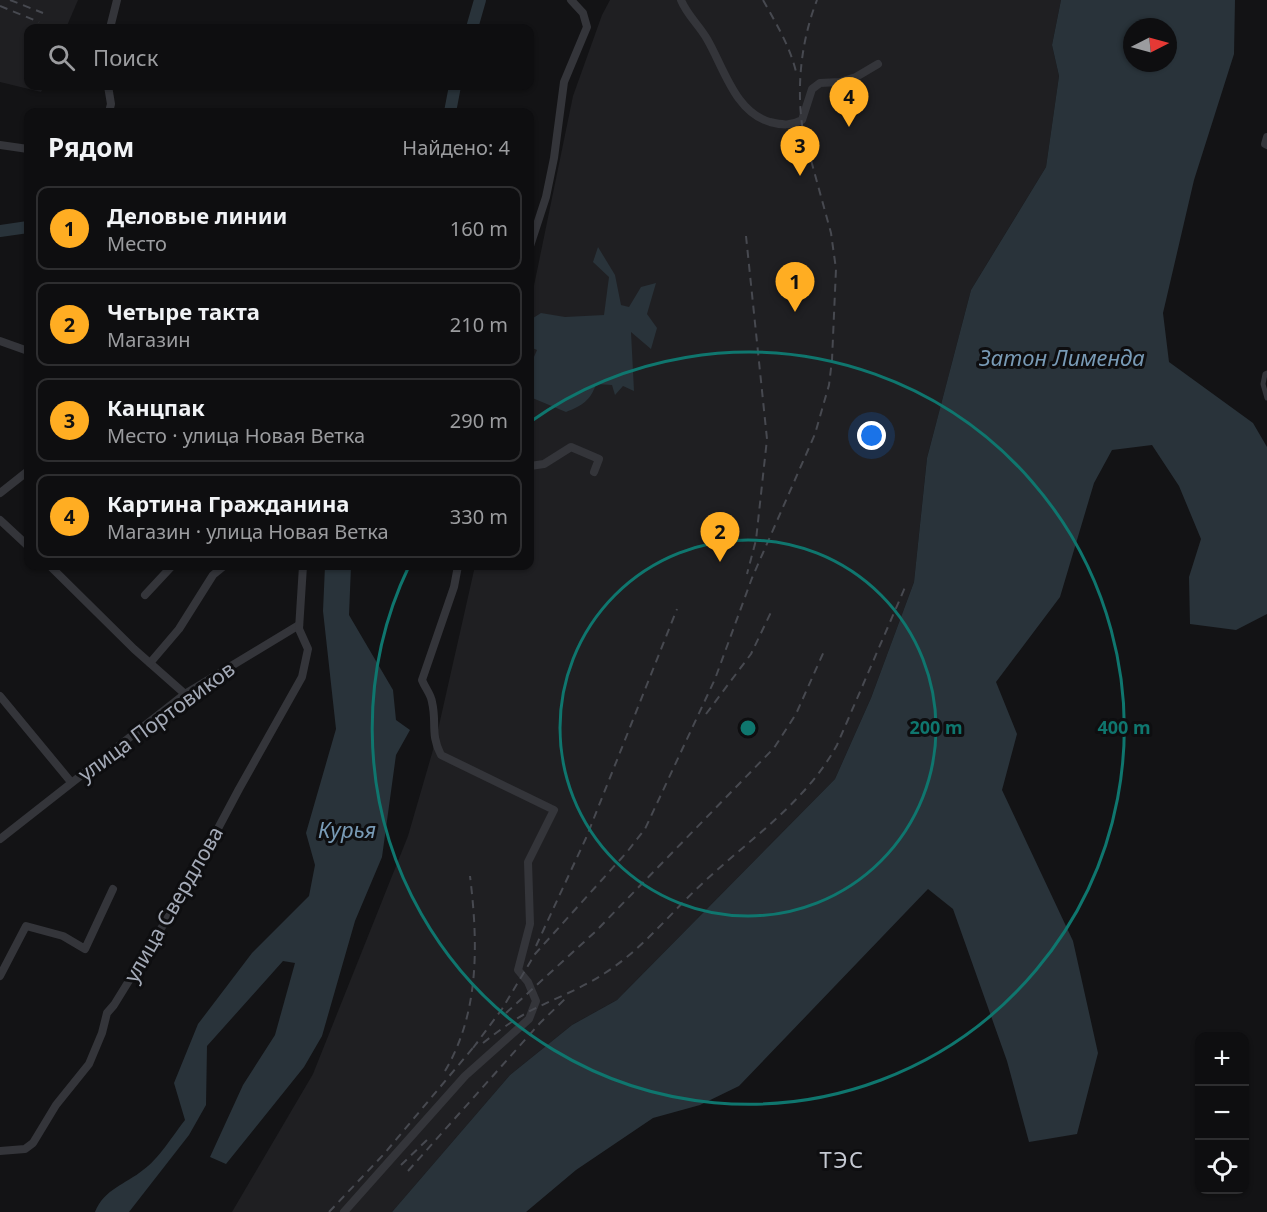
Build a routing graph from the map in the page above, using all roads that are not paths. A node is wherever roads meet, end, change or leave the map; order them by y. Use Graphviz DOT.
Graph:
graph roads {
  1 [pos="117,0"];
  2 [pos="571,0"];
  3 [pos="681,0"];
  4 [pos="111,24"];
  5 [pos="878,64"];
  6 [pos="109,90"];
  7 [pos="110,108"];
  8 [pos="1267,137"];
  9 [pos="0,145"];
  10 [pos="1267,145"];
  11 [pos="24,148"];
  12 [pos="534,234"];
  13 [pos="0,341"];
  14 [pos="24,350"];
  15 [pos="1267,373"];
  16 [pos="1267,399"];
  17 [pos="534,465"];
  18 [pos="594,472"];
  19 [pos="24,474"];
  20 [pos="0,493"];
  21 [pos="0,520"];
  22 [pos="24,542"];
  23 [pos="54,570"];
  24 [pos="166,570"];
  25 [pos="219,570"];
  26 [pos="303,570"];
  27 [pos="457,570"];
  28 [pos="145,595"];
  29 [pos="299,625"];
  30 [pos="150,663"];
  31 [pos="185,694"];
  32 [pos="0,696"];
  33 [pos="71,782"];
  34 [pos="0,838"];
  35 [pos="113,889"];
  36 [pos="0,975"];
  37 [pos="0,1151"];
  38 [pos="344,1212"];
  1 -- 4 [label="street"];
  2 -- 12 [label="street"];
  3 -- 5 [label="street"];
  6 -- 7 [label="street"];
  8 -- 10 [label="street"];
  9 -- 11 [label="street"];
  13 -- 14 [label="street"];
  15 -- 16 [label="street"];
  17 -- 18 [label="street"];
  19 -- 20 [label="street"];
  21 -- 22 [label="street"];
  23 -- 30 [label="street"];
  24 -- 28 [label="street"];
  25 -- 30 [label="street"];
  26 -- 29 [label="street"];
  27 -- 38 [label="street"];
  29 -- 31 [label="street, улица Портовиков"];
  29 -- 37 [label="street, улица Свердлова"];
  30 -- 31 [label="street"];
  31 -- 33 [label="street, улица Портовиков"];
  32 -- 33 [label="street"];
  33 -- 34 [label="street, улица Портовиков"];
  35 -- 36 [label="street"];
}
